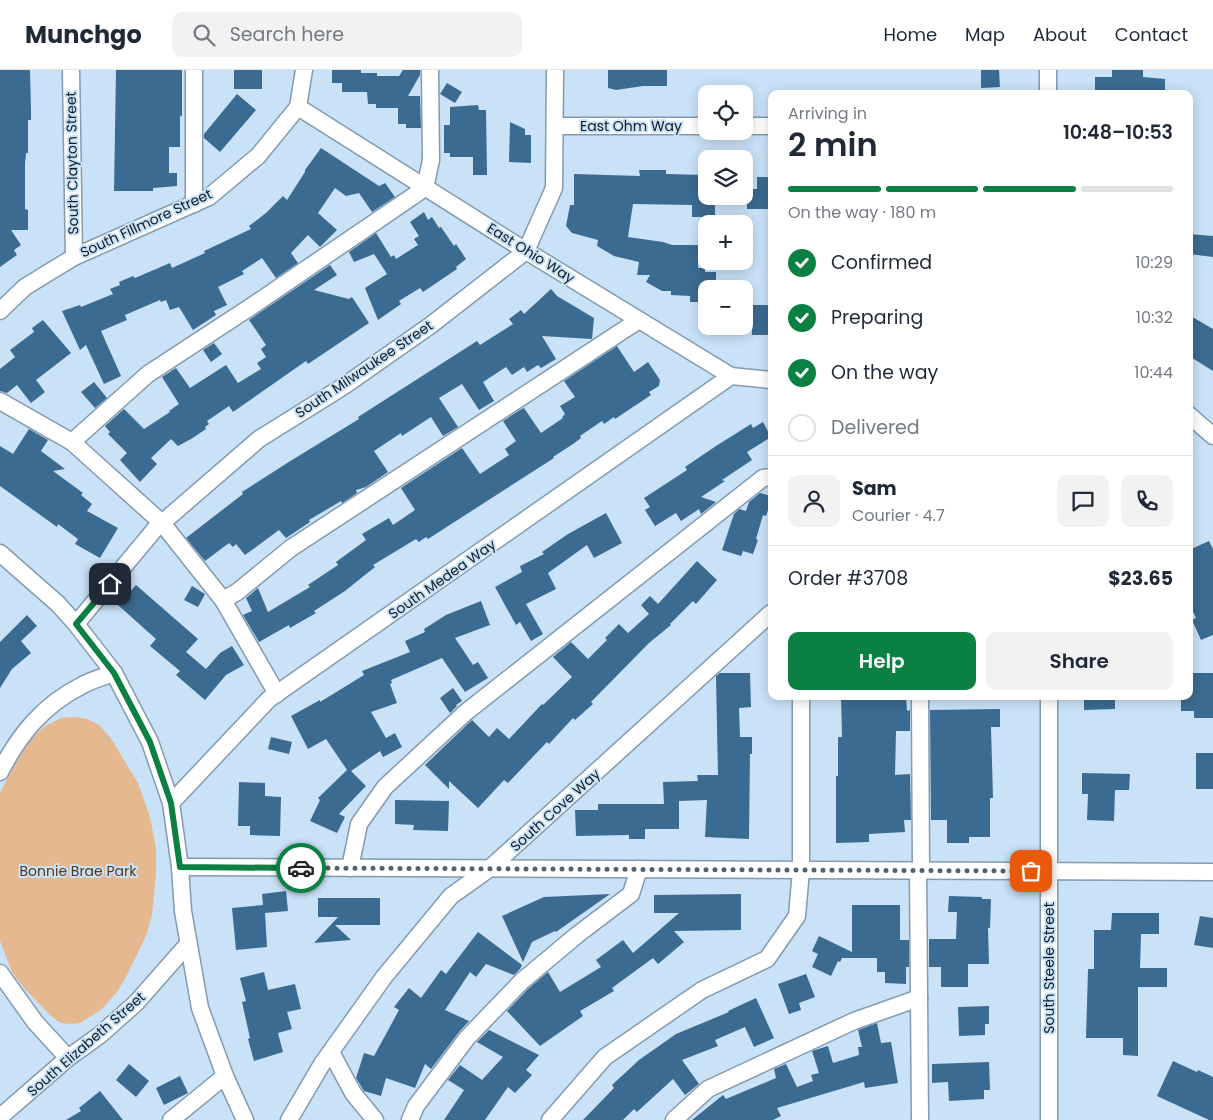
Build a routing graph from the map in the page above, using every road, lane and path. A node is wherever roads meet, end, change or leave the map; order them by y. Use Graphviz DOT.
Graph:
graph roads {
  1 [pos="71,70"];
  2 [pos="194,70"];
  3 [pos="304,70"];
  4 [pos="430,70"];
  5 [pos="556,70"];
  6 [pos="1048,70"];
  7 [pos="1048,90"];
  8 [pos="298,107"];
  9 [pos="556,126"];
  10 [pos="698,126"];
  11 [pos="753,126"];
  12 [pos="768,126"];
  13 [pos="425,188"];
  14 [pos="194,204"];
  15 [pos="526,251"];
  16 [pos="74,257"];
  17 [pos="0,311"];
  18 [pos="640,320"];
  19 [pos="731,376"];
  20 [pos="768,380"];
  21 [pos="0,401"];
  22 [pos="1193,418"];
  23 [pos="1213,436"];
  24 [pos="72,442"];
  25 [pos="768,477"];
  26 [pos="162,523"];
  27 [pos="0,553"];
  28 [pos="222,600"];
  29 [pos="768,616"];
  30 [pos="76,624"];
  31 [pos="114,673"];
  32 [pos="277,694"];
  33 [pos="801,700"];
  34 [pos="920,700"];
  35 [pos="1049,700"];
  36 [pos="0,772"];
  37 [pos="171,803"];
  38 [pos="180,867"];
  39 [pos="350,868"];
  40 [pos="490,869"];
  41 [pos="639,869"];
  42 [pos="801,870"];
  43 [pos="919,871"];
  44 [pos="1049,871"];
  45 [pos="1213,872"];
  46 [pos="188,944"];
  47 [pos="0,973"];
  48 [pos="919,998"];
  49 [pos="331,1052"];
  50 [pos="68,1058"];
  51 [pos="225,1076"];
  52 [pos="0,1117"];
  53 [pos="170,1120"];
  54 [pos="245,1120"];
  55 [pos="290,1120"];
  56 [pos="375,1120"];
  57 [pos="410,1120"];
  58 [pos="550,1120"];
  59 [pos="674,1120"];
  60 [pos="920,1120"];
  61 [pos="1049,1120"];
  1 -- 16 [label="street, South Clayton Street"];
  2 -- 14 [label="street"];
  3 -- 8 [label="street"];
  4 -- 13 [label="street"];
  5 -- 9 [label="street, South Milwaukee Street"];
  6 -- 7 [label="street"];
  8 -- 13 [label="street, East Ohio Way"];
  8 -- 14 [label="street, South Fillmore Street"];
  9 -- 10 [label="street, East Ohm Way"];
  9 -- 15 [label="street, South Milwaukee Street"];
  11 -- 12 [label="street"];
  13 -- 15 [label="street, East Ohio Way"];
  13 -- 24 [label="street"];
  14 -- 16 [label="street, South Fillmore Street"];
  15 -- 18 [label="street, East Ohio Way"];
  15 -- 26 [label="street, South Milwaukee Street"];
  16 -- 17 [label="street, South Fillmore Street"];
  18 -- 19 [label="street, East Ohio Way"];
  18 -- 28 [label="street"];
  19 -- 20 [label="street, East Ohio Way"];
  19 -- 32 [label="street, South Medea Way"];
  21 -- 24 [label="street"];
  22 -- 23 [label="street"];
  24 -- 26 [label="street"];
  25 -- 39 [label="street"];
  26 -- 28 [label="street"];
  26 -- 30 [label="street, South Milwaukee Street"];
  27 -- 30 [label="street"];
  28 -- 32 [label="street"];
  29 -- 40 [label="street, South Cove Way"];
  30 -- 31 [label="street"];
  31 -- 36 [label="street"];
  31 -- 37 [label="street"];
  32 -- 37 [label="street, South Medea Way"];
  33 -- 42 [label="street"];
  34 -- 43 [label="street"];
  35 -- 44 [label="street, South Steele Street"];
  37 -- 38 [label="street"];
  38 -- 39 [label="street"];
  38 -- 46 [label="street"];
  39 -- 40 [label="street"];
  40 -- 41 [label="street"];
  40 -- 49 [label="street, South Cove Way"];
  41 -- 42 [label="street"];
  41 -- 57 [label="street"];
  42 -- 43 [label="street"];
  42 -- 58 [label="street"];
  43 -- 44 [label="street"];
  43 -- 48 [label="street"];
  44 -- 45 [label="street"];
  44 -- 61 [label="street, South Steele Street"];
  46 -- 50 [label="street, South Elizabeth Street"];
  46 -- 51 [label="street"];
  47 -- 50 [label="street"];
  48 -- 59 [label="street"];
  48 -- 60 [label="street"];
  49 -- 55 [label="street, South Cove Way"];
  49 -- 56 [label="street"];
  50 -- 52 [label="street, South Elizabeth Street"];
  51 -- 53 [label="street"];
  51 -- 54 [label="street"];
}
